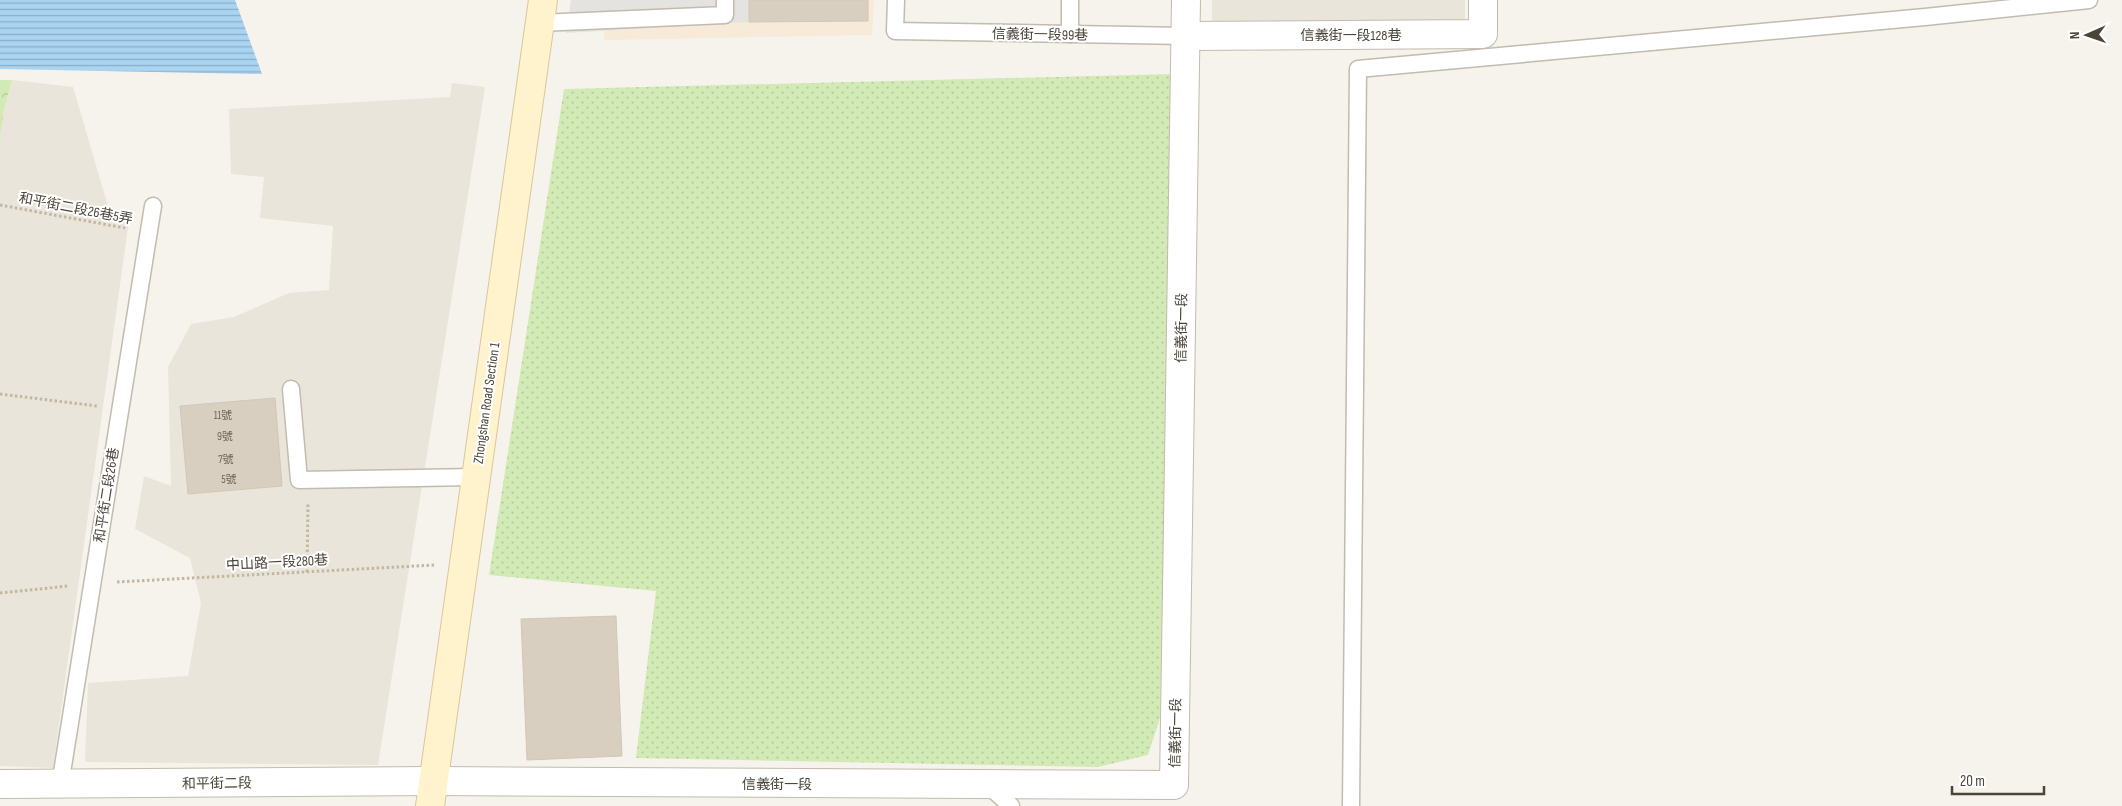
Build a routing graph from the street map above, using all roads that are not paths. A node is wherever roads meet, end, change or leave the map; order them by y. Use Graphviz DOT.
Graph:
graph roads {
  1 [pos="725,0"];
  2 [pos="896,0"];
  3 [pos="1070,0"];
  4 [pos="1186,0"];
  5 [pos="1483,0"];
  6 [pos="2089,0"];
  7 [pos="541,11"];
  8 [pos="1070,34"];
  9 [pos="1185,36"];
  10 [pos="153,206"];
  11 [pos="291,389"];
  12 [pos="475,477"];
  13 [pos="0,784"];
  14 [pos="60,785"];
  15 [pos="988,785"];
  16 [pos="432,794"];
  17 [pos="1011,806"];
  18 [pos="1351,806"];
  1 -- 7 [label="lane"];
  2 -- 8 [label="lane, 信義街一段99巷"];
  3 -- 8 [label="lane"];
  4 -- 9 [label="street, 信義街一段"];
  5 -- 9 [label="street, 信義街一段128巷"];
  6 -- 18 [label="lane"];
  7 -- 12 [label="main road, Zhongshan Road Section 1"];
  8 -- 9 [label="lane, 信義街一段99巷"];
  9 -- 15 [label="street, 信義街一段"];
  10 -- 14 [label="lane, 和平街二段26巷"];
  11 -- 12 [label="lane"];
  12 -- 16 [label="main road, Zhongshan Road Section 1"];
  13 -- 14 [label="street, 和平街二段"];
  14 -- 16 [label="street, 和平街二段"];
  15 -- 16 [label="street, 信義街一段"];
  15 -- 17 [label="lane"];
}
